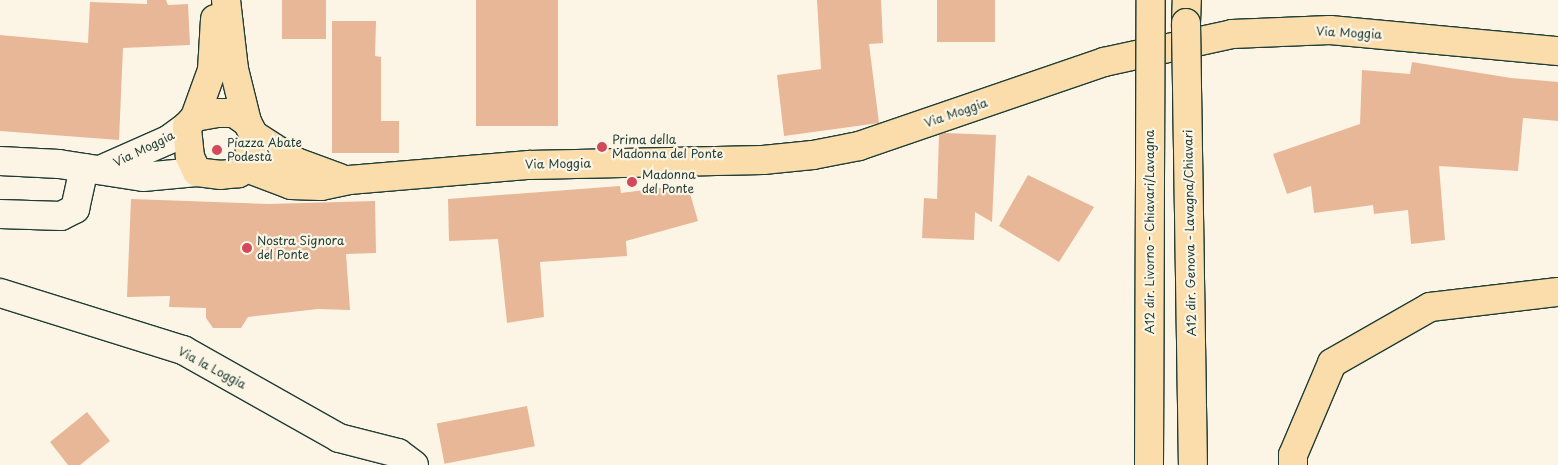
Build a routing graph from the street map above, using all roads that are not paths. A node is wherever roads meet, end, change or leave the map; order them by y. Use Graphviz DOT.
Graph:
graph roads {
  1 [pos="215,0"];
  2 [pos="226,0"];
  3 [pos="1151,0"];
  4 [pos="1187,0"];
  5 [pos="1558,52"];
  6 [pos="191,122"];
  7 [pos="250,128"];
  8 [pos="0,161"];
  9 [pos="81,167"];
  10 [pos="246,168"];
  11 [pos="197,172"];
  12 [pos="349,180"];
  13 [pos="0,214"];
  14 [pos="1558,292"];
  15 [pos="0,293"];
  16 [pos="414,465"];
  17 [pos="1148,465"];
  18 [pos="1193,465"];
  19 [pos="1293,465"];
  1 -- 6 [label="main road"];
  2 -- 7 [label="main road"];
  3 -- 17 [label="main road, A12 dir. Livorno - Chiavari/Lavagna, bridge"];
  4 -- 18 [label="main road, A12 dir. Genova - Lavagna/Chiavari, bridge"];
  5 -- 12 [label="main road, Via Moggia"];
  6 -- 7 [label="main road, Via Moggia"];
  6 -- 9 [label="street, Via Moggia"];
  6 -- 11 [label="main road, Via Moggia"];
  7 -- 10 [label="main road"];
  7 -- 12 [label="main road, Via Moggia"];
  8 -- 9 [label="street"];
  9 -- 11 [label="street, Via Moggia"];
  9 -- 13 [label="street"];
  10 -- 11 [label="main road, Via Moggia"];
  10 -- 12 [label="main road, Via Moggia"];
  14 -- 19 [label="main road"];
  15 -- 16 [label="street, Via la Loggia"];
}
